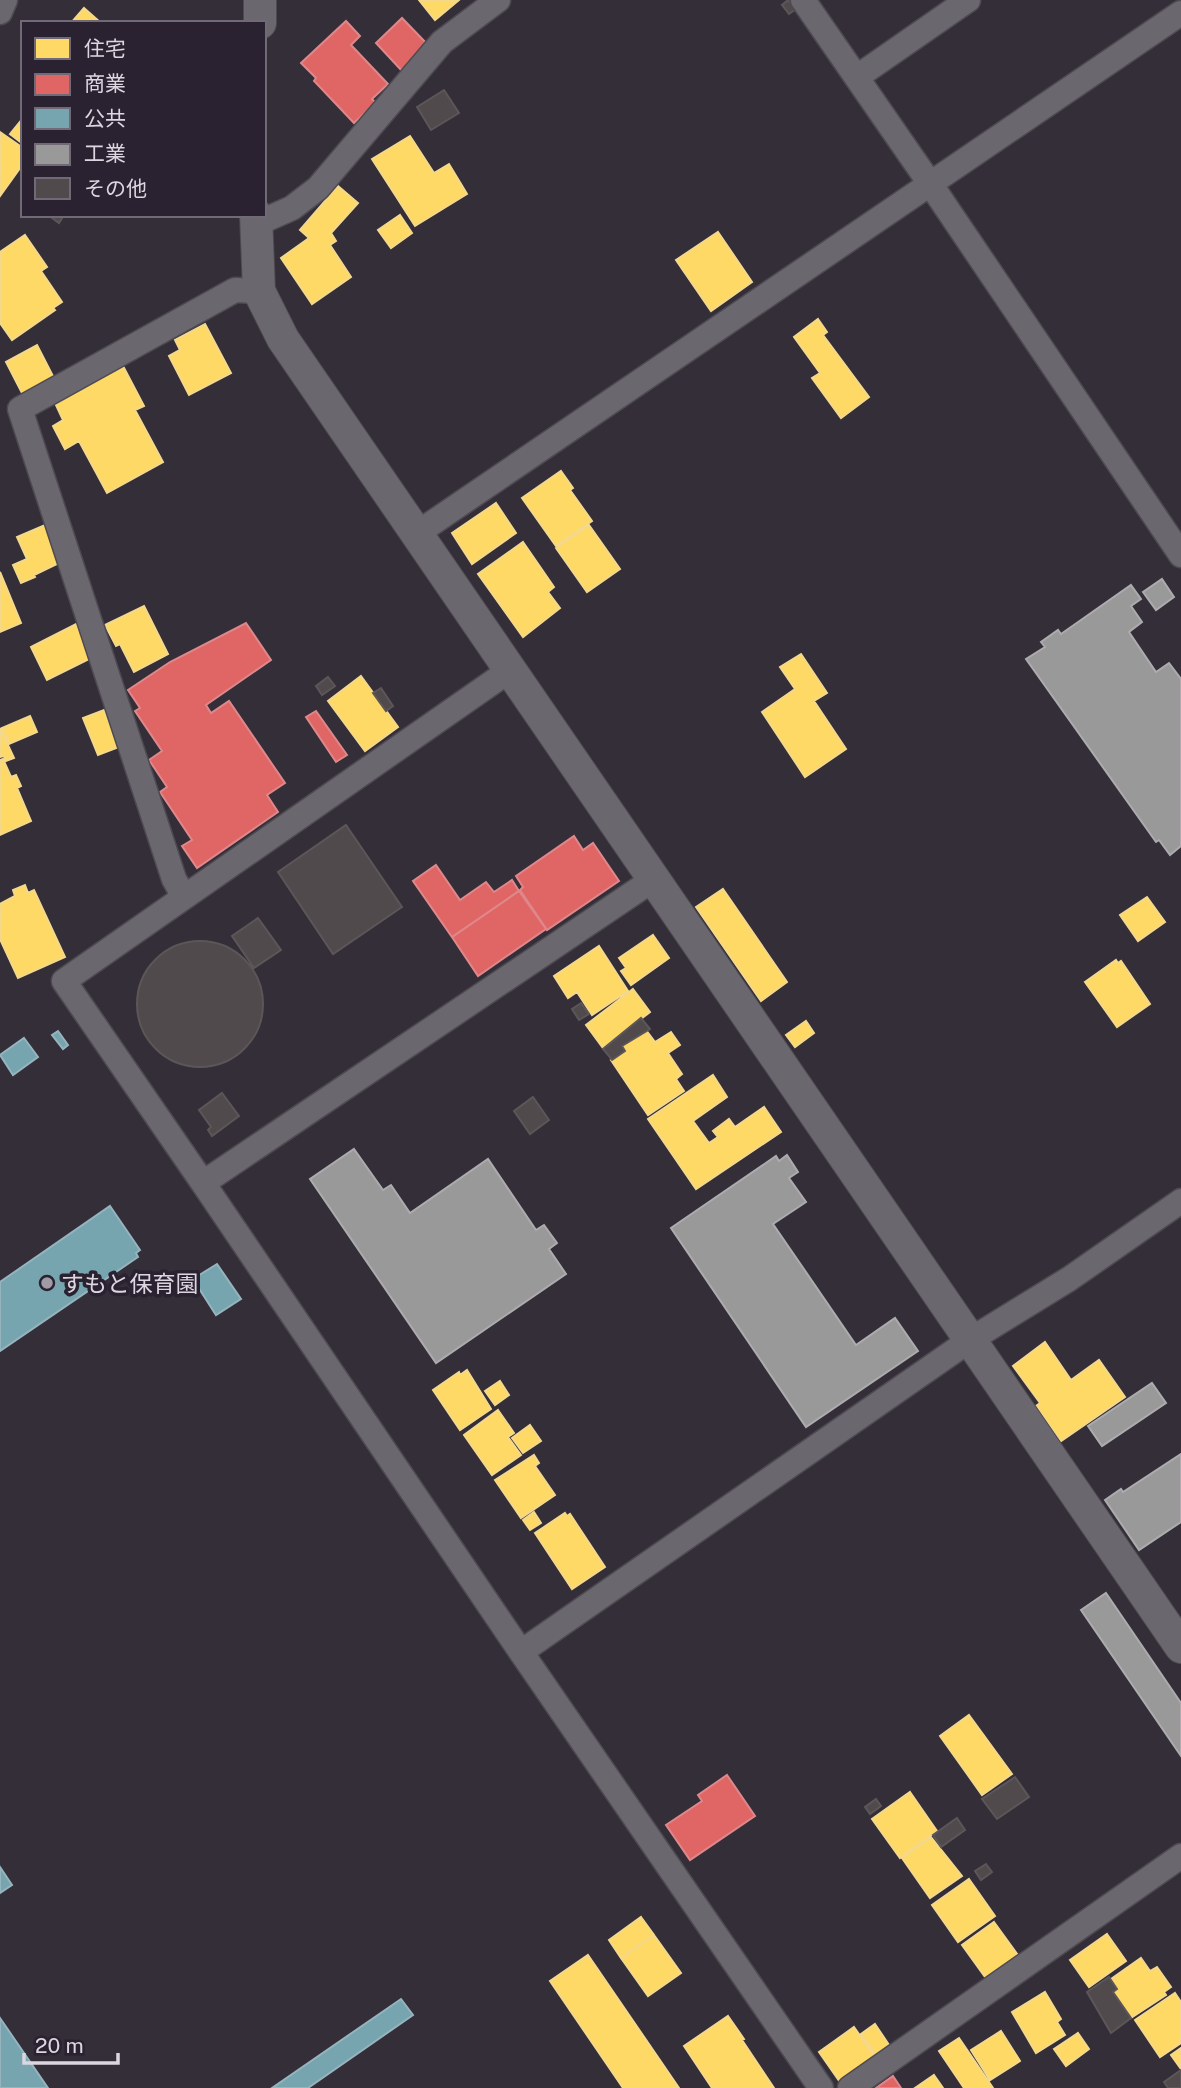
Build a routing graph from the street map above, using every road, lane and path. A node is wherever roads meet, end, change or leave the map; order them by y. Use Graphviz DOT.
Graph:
graph roads {
  1 [pos="5,0"];
  2 [pos="260,0"];
  3 [pos="498,0"];
  4 [pos="803,0"];
  5 [pos="968,0"];
  6 [pos="0,12"];
  7 [pos="1181,13"];
  8 [pos="260,21"];
  9 [pos="857,77"];
  10 [pos="931,185"];
  11 [pos="266,217"];
  12 [pos="256,220"];
  13 [pos="259,290"];
  14 [pos="416,534"];
  15 [pos="1181,555"];
  16 [pos="510,670"];
  17 [pos="654,879"];
  18 [pos="184,897"];
  19 [pos="203,1182"];
  20 [pos="1181,1201"];
  21 [pos="970,1340"];
  22 [pos="1181,1647"];
  23 [pos="522,1652"];
  24 [pos="1181,1856"];
  25 [pos="821,2088"];
  26 [pos="850,2088"];
  1 -- 6 [label="street"];
  2 -- 8 [label="street"];
  3 -- 11 [label="street"];
  4 -- 9 [label="street"];
  5 -- 9 [label="street"];
  7 -- 10 [label="street"];
  9 -- 10 [label="street"];
  10 -- 14 [label="street"];
  10 -- 15 [label="street"];
  12 -- 13 [label="street"];
  13 -- 14 [label="street"];
  13 -- 18 [label="street"];
  14 -- 16 [label="street"];
  16 -- 17 [label="street"];
  16 -- 18 [label="street"];
  17 -- 19 [label="street"];
  17 -- 21 [label="street"];
  18 -- 19 [label="street"];
  19 -- 23 [label="street"];
  20 -- 21 [label="street"];
  21 -- 22 [label="street"];
  21 -- 23 [label="street"];
  23 -- 25 [label="street"];
  24 -- 26 [label="street"];
}
